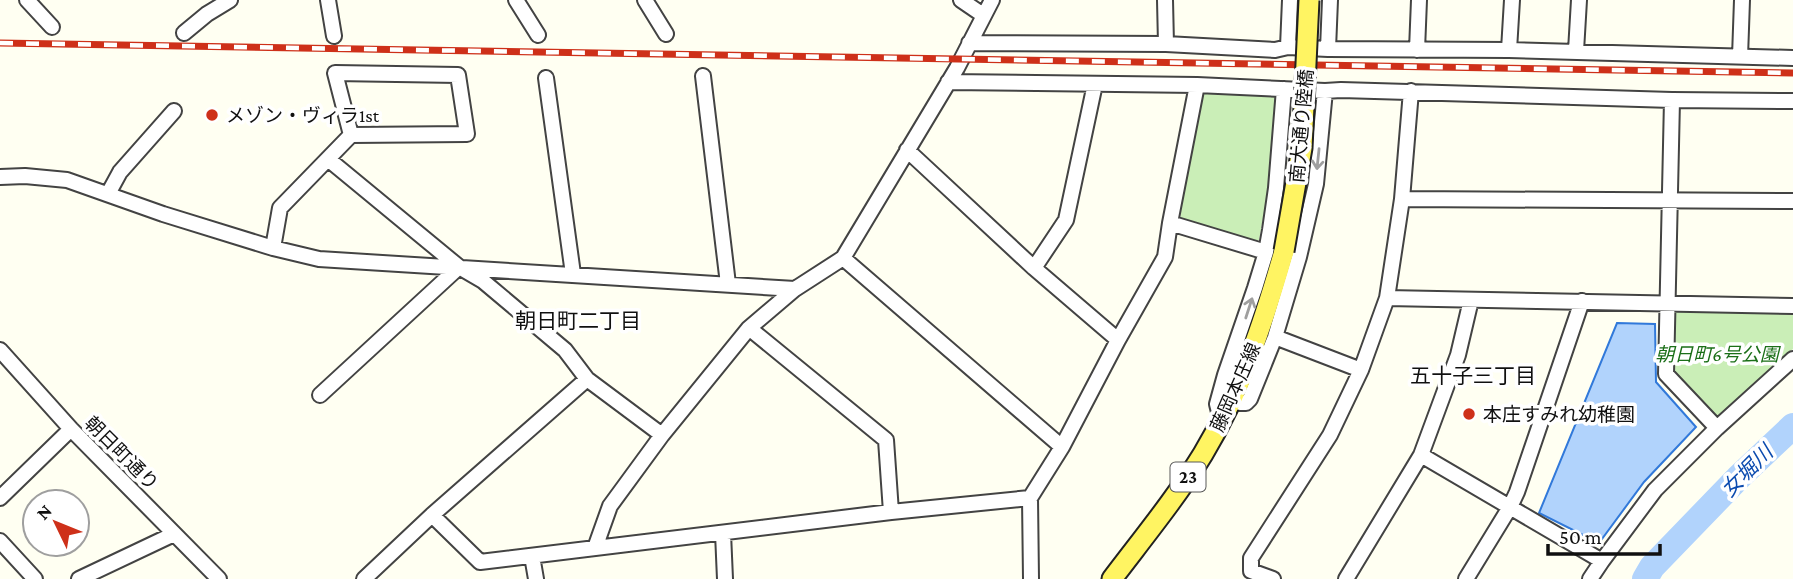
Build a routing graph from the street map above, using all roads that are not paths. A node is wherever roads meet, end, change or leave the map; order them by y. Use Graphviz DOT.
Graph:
graph roads {
  1 [pos="27,0"];
  2 [pos="230,0"];
  3 [pos="328,0"];
  4 [pos="516,0"];
  5 [pos="645,0"];
  6 [pos="961,0"];
  7 [pos="992,0"];
  8 [pos="1165,0"];
  9 [pos="1290,0"];
  10 [pos="1309,0"];
  11 [pos="1330,0"];
  12 [pos="1419,0"];
  13 [pos="1512,0"];
  14 [pos="1579,0"];
  15 [pos="1742,0"];
  16 [pos="983,15"];
  17 [pos="52,27"];
  18 [pos="184,33"];
  19 [pos="666,34"];
  20 [pos="538,35"];
  21 [pos="334,36"];
  22 [pos="969,43"];
  23 [pos="1166,44"];
  24 [pos="1288,47"];
  25 [pos="1328,49"];
  26 [pos="1417,50"];
  27 [pos="1509,50"];
  28 [pos="1576,51"];
  29 [pos="1740,57"];
  30 [pos="1793,58"];
  31 [pos="703,76"];
  32 [pos="546,78"];
  33 [pos="948,82"];
  34 [pos="1094,84"];
  35 [pos="1197,85"];
  36 [pos="1284,89"];
  37 [pos="1325,91"];
  38 [pos="1411,91"];
  39 [pos="1672,100"];
  40 [pos="1793,101"];
  41 [pos="174,111"];
  42 [pos="351,135"];
  43 [pos="907,150"];
  44 [pos="328,159"];
  45 [pos="0,177"];
  46 [pos="108,194"];
  47 [pos="1402,199"];
  48 [pos="1670,200"];
  49 [pos="1793,201"];
  50 [pos="1170,223"];
  51 [pos="274,248"];
  52 [pos="1275,251"];
  53 [pos="843,258"];
  54 [pos="459,267"];
  55 [pos="1034,268"];
  56 [pos="573,274"];
  57 [pos="728,284"];
  58 [pos="795,289"];
  59 [pos="1387,298"];
  60 [pos="1471,300"];
  61 [pos="1582,301"];
  62 [pos="1668,303"];
  63 [pos="1793,306"];
  64 [pos="749,328"];
  65 [pos="1275,337"];
  66 [pos="1118,340"];
  67 [pos="0,350"];
  68 [pos="1793,359"];
  69 [pos="1361,370"];
  70 [pos="587,379"];
  71 [pos="320,395"];
  72 [pos="1230,401"];
  73 [pos="1221,420"];
  74 [pos="1717,428"];
  75 [pos="71,429"];
  76 [pos="662,435"];
  77 [pos="1062,447"];
  78 [pos="1421,455"];
  79 [pos="0,498"];
  80 [pos="1030,498"];
  81 [pos="1510,507"];
  82 [pos="891,512"];
  83 [pos="432,515"];
  84 [pos="723,533"];
  85 [pos="174,534"];
  86 [pos="0,541"];
  87 [pos="595,548"];
  88 [pos="532,556"];
  89 [pos="1602,561"];
  90 [pos="34,579"];
  91 [pos="79,579"];
  92 [pos="219,579"];
  93 [pos="365,579"];
  94 [pos="537,579"];
  95 [pos="725,579"];
  96 [pos="1031,579"];
  97 [pos="1112,579"];
  98 [pos="1273,579"];
  99 [pos="1346,579"];
  100 [pos="1466,579"];
  101 [pos="1590,579"];
  1 -- 17 [label="street"];
  2 -- 18 [label="street"];
  3 -- 21 [label="street"];
  4 -- 20 [label="street"];
  5 -- 19 [label="street"];
  6 -- 16 [label="street"];
  7 -- 16 [label="street"];
  8 -- 23 [label="street"];
  9 -- 24 [label="street"];
  10 -- 52 [label="main road, 南大通り陸橋 / 23, bridge"];
  11 -- 25 [label="street"];
  12 -- 26 [label="street"];
  13 -- 27 [label="street"];
  14 -- 28 [label="street"];
  15 -- 29 [label="street"];
  16 -- 22 [label="street"];
  22 -- 23 [label="street"];
  22 -- 33 [label="street"];
  23 -- 24 [label="street"];
  24 -- 25 [label="street"];
  25 -- 26 [label="street"];
  26 -- 27 [label="street"];
  27 -- 28 [label="street"];
  28 -- 29 [label="street"];
  29 -- 30 [label="street"];
  31 -- 57 [label="street"];
  32 -- 56 [label="street"];
  33 -- 34 [label="street"];
  33 -- 43 [label="street"];
  34 -- 35 [label="street"];
  34 -- 55 [label="street"];
  35 -- 36 [label="street"];
  35 -- 50 [label="street"];
  36 -- 37 [label="street"];
  36 -- 52 [label="street"];
  37 -- 38 [label="street"];
  37 -- 65 [label="street, one-way"];
  38 -- 39 [label="street"];
  38 -- 47 [label="street"];
  39 -- 40 [label="street"];
  39 -- 48 [label="street"];
  41 -- 46 [label="street"];
  42 -- 42 [label="street"];
  42 -- 44 [label="street"];
  43 -- 53 [label="street"];
  43 -- 55 [label="street"];
  44 -- 51 [label="street"];
  44 -- 54 [label="street"];
  45 -- 46 [label="street"];
  46 -- 51 [label="street"];
  47 -- 48 [label="street"];
  47 -- 59 [label="street"];
  48 -- 49 [label="street"];
  48 -- 62 [label="street"];
  50 -- 52 [label="street"];
  50 -- 66 [label="street"];
  51 -- 54 [label="street"];
  52 -- 72 [label="main road, 藤岡本庄線 / 23"];
  73 -- 52 [label="street, one-way"];
  53 -- 58 [label="street"];
  53 -- 77 [label="street"];
  54 -- 56 [label="street"];
  54 -- 70 [label="street"];
  54 -- 71 [label="street"];
  55 -- 66 [label="street"];
  56 -- 57 [label="street"];
  57 -- 58 [label="street"];
  58 -- 64 [label="street"];
  59 -- 60 [label="street"];
  59 -- 69 [label="street"];
  60 -- 61 [label="street"];
  60 -- 78 [label="street"];
  61 -- 62 [label="street"];
  61 -- 81 [label="street"];
  62 -- 63 [label="street"];
  62 -- 74 [label="street"];
  64 -- 76 [label="street"];
  64 -- 82 [label="street"];
  65 -- 69 [label="street"];
  65 -- 72 [label="street"];
  66 -- 77 [label="street"];
  67 -- 75 [label="street, 朝日町通り"];
  68 -- 74 [label="street"];
  69 -- 98 [label="street"];
  70 -- 76 [label="street"];
  70 -- 83 [label="street"];
  72 -- 73 [label="main road, 藤岡本庄線 / 23"];
  73 -- 97 [label="main road, 藤岡本庄線 / 23"];
  74 -- 89 [label="street"];
  75 -- 79 [label="street"];
  75 -- 85 [label="street, 朝日町通り"];
  76 -- 87 [label="street"];
  77 -- 80 [label="street"];
  78 -- 81 [label="street"];
  78 -- 99 [label="street"];
  80 -- 82 [label="street"];
  80 -- 96 [label="street"];
  81 -- 89 [label="street"];
  81 -- 100 [label="street"];
  82 -- 84 [label="street"];
  83 -- 88 [label="street"];
  83 -- 93 [label="street"];
  84 -- 87 [label="street"];
  84 -- 95 [label="street"];
  85 -- 91 [label="street"];
  85 -- 92 [label="street, 朝日町通り"];
  86 -- 90 [label="street"];
  87 -- 88 [label="street"];
  88 -- 94 [label="street"];
  89 -- 101 [label="street"];
}
